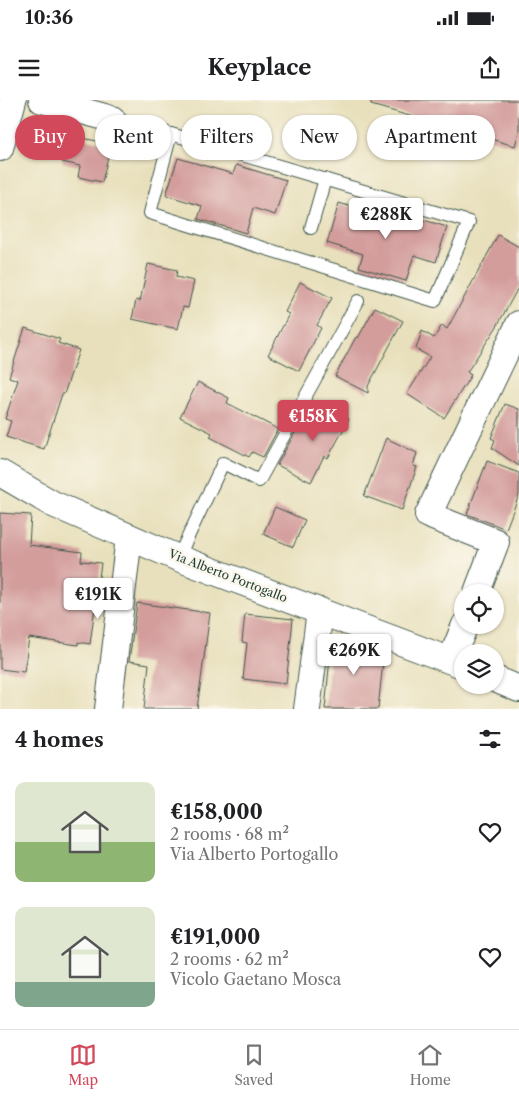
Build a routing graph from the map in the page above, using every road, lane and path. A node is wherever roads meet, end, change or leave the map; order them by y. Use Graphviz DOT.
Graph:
graph roads {
  1 [pos="42,100"];
  2 [pos="97,115"];
  3 [pos="171,134"];
  4 [pos="164,160"];
  5 [pos="325,179"];
  6 [pos="311,228"];
  7 [pos="358,300"];
  8 [pos="519,324"];
  9 [pos="0,473"];
  10 [pos="129,537"];
  11 [pos="178,558"];
  12 [pos="480,584"];
  13 [pos="320,611"];
  14 [pos="454,662"];
  15 [pos="504,682"];
  16 [pos="519,689"];
  17 [pos="108,709"];
  18 [pos="307,709"];
  1 -- 2 [label="street"];
  3 -- 5 [label="lane"];
  4 -- 5 [label="lane"];
  5 -- 6 [label="lane"];
  7 -- 11 [label="lane"];
  8 -- 12 [label="street"];
  9 -- 10 [label="street, Via Alberto Portogallo"];
  10 -- 11 [label="street, Via Alberto Portogallo"];
  10 -- 17 [label="street"];
  11 -- 13 [label="street, Via Alberto Portogallo"];
  13 -- 14 [label="street, Via Alberto Portogallo"];
  13 -- 18 [label="street"];
  15 -- 16 [label="street"];
}
